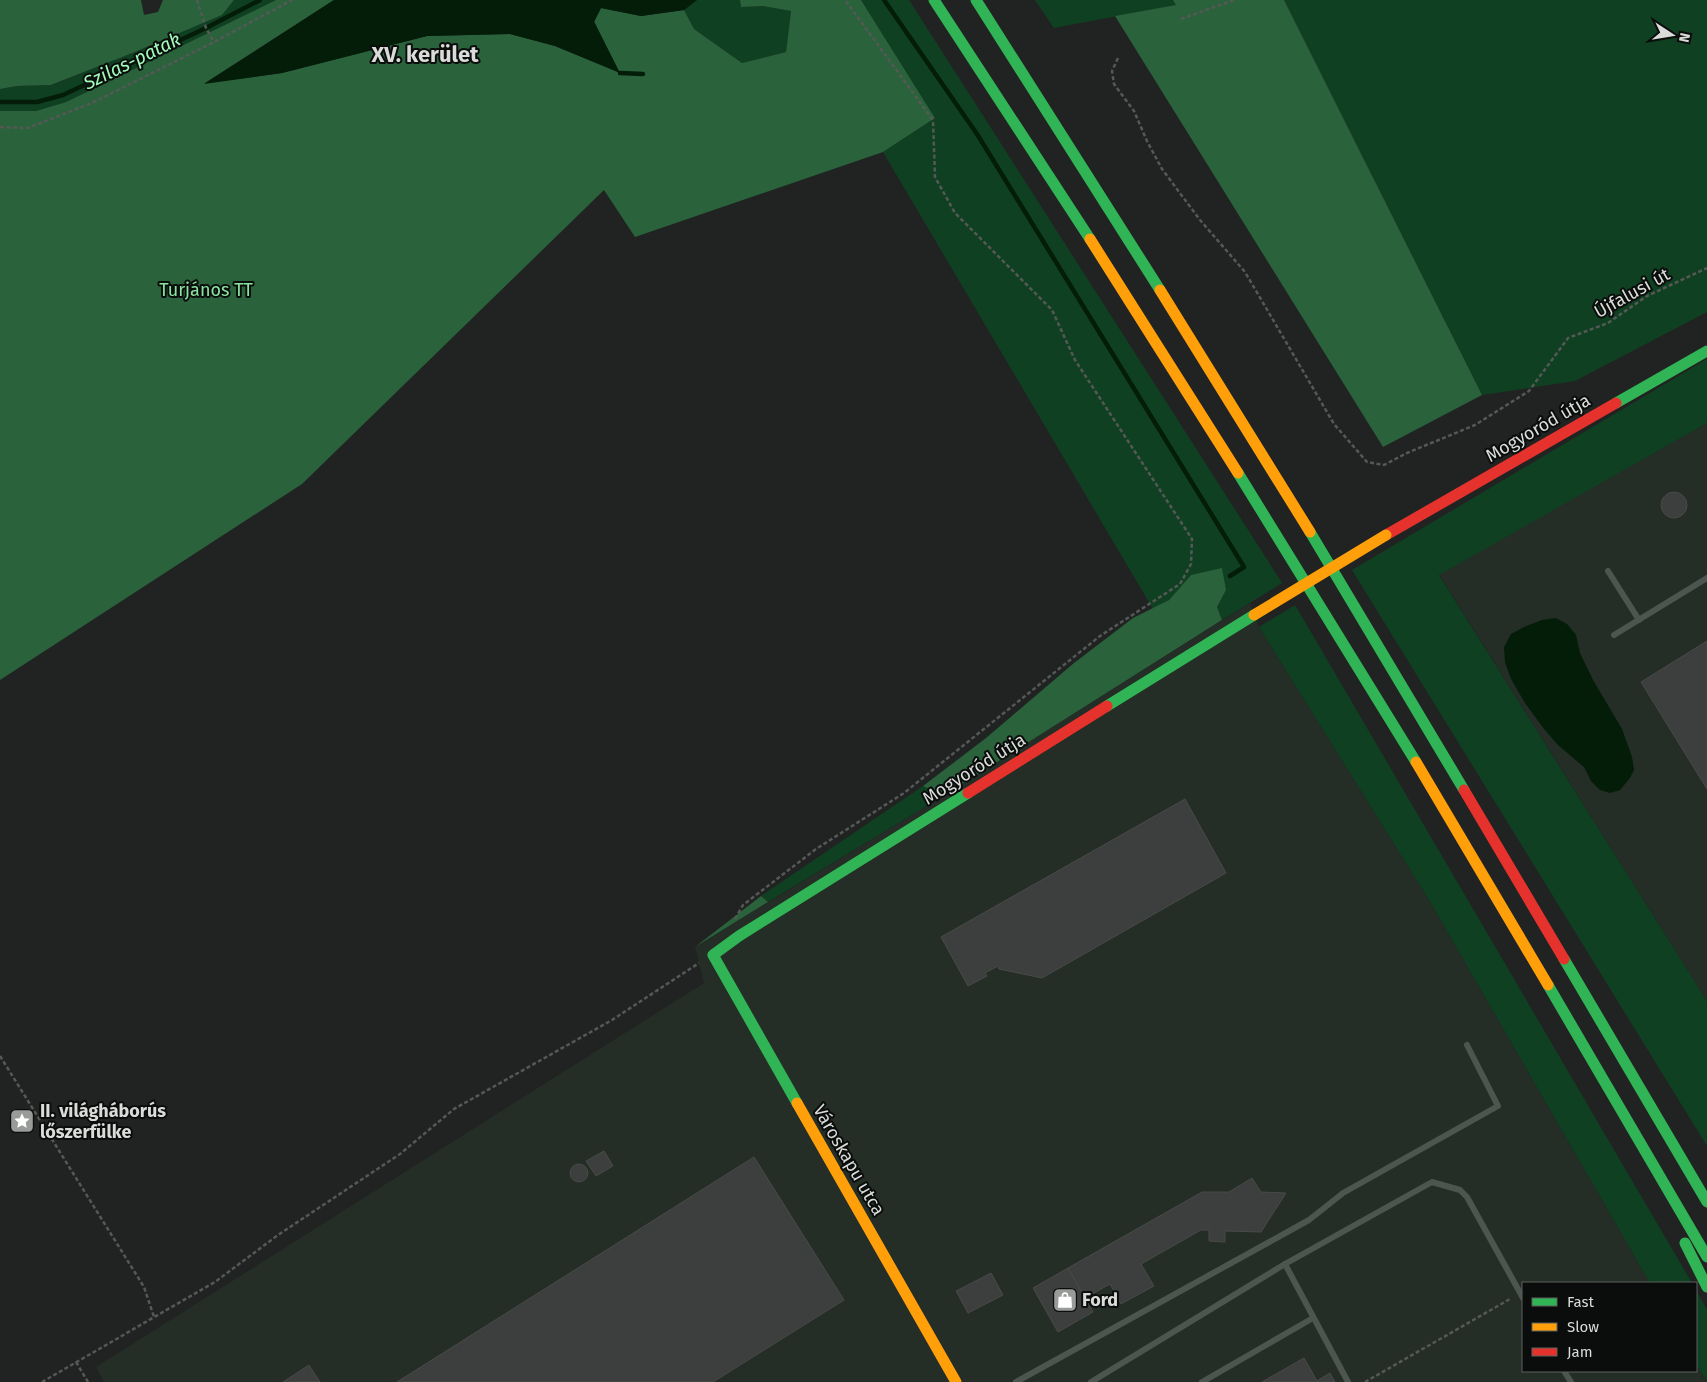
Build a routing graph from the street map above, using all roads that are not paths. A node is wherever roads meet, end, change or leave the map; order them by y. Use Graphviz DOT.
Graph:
graph roads {
  1 [pos="934,0"];
  2 [pos="976,0"];
  3 [pos="1707,351"];
  4 [pos="1608,571"];
  5 [pos="1707,578"];
  6 [pos="1639,620"];
  7 [pos="1614,635"];
  8 [pos="713,955"];
  9 [pos="1467,1045"];
  10 [pos="1654,1166"];
  11 [pos="1688,1170"];
  12 [pos="1707,1189"];
  13 [pos="1707,1202"];
  14 [pos="1707,1257"];
  15 [pos="1285,1264"];
  16 [pos="1707,1287"];
  17 [pos="1522,1296"];
  18 [pos="1313,1318"];
  19 [pos="956,1382"];
  20 [pos="1016,1382"];
  21 [pos="1092,1382"];
  22 [pos="1202,1382"];
  23 [pos="1348,1382"];
  1 -- 10 [label="main road"];
  2 -- 11 [label="main road"];
  3 -- 8 [label="main road, Mogyoród útja, bridge"];
  4 -- 6 [label="lane"];
  5 -- 6 [label="lane"];
  6 -- 7 [label="lane"];
  8 -- 19 [label="main road, Városkapu utca"];
  9 -- 20 [label="lane"];
  10 -- 14 [label="main road"];
  10 -- 16 [label="main road"];
  11 -- 12 [label="main road"];
  11 -- 13 [label="main road"];
  15 -- 17 [label="lane"];
  15 -- 18 [label="lane"];
  15 -- 21 [label="lane"];
  18 -- 22 [label="lane"];
  18 -- 23 [label="lane"];
}
